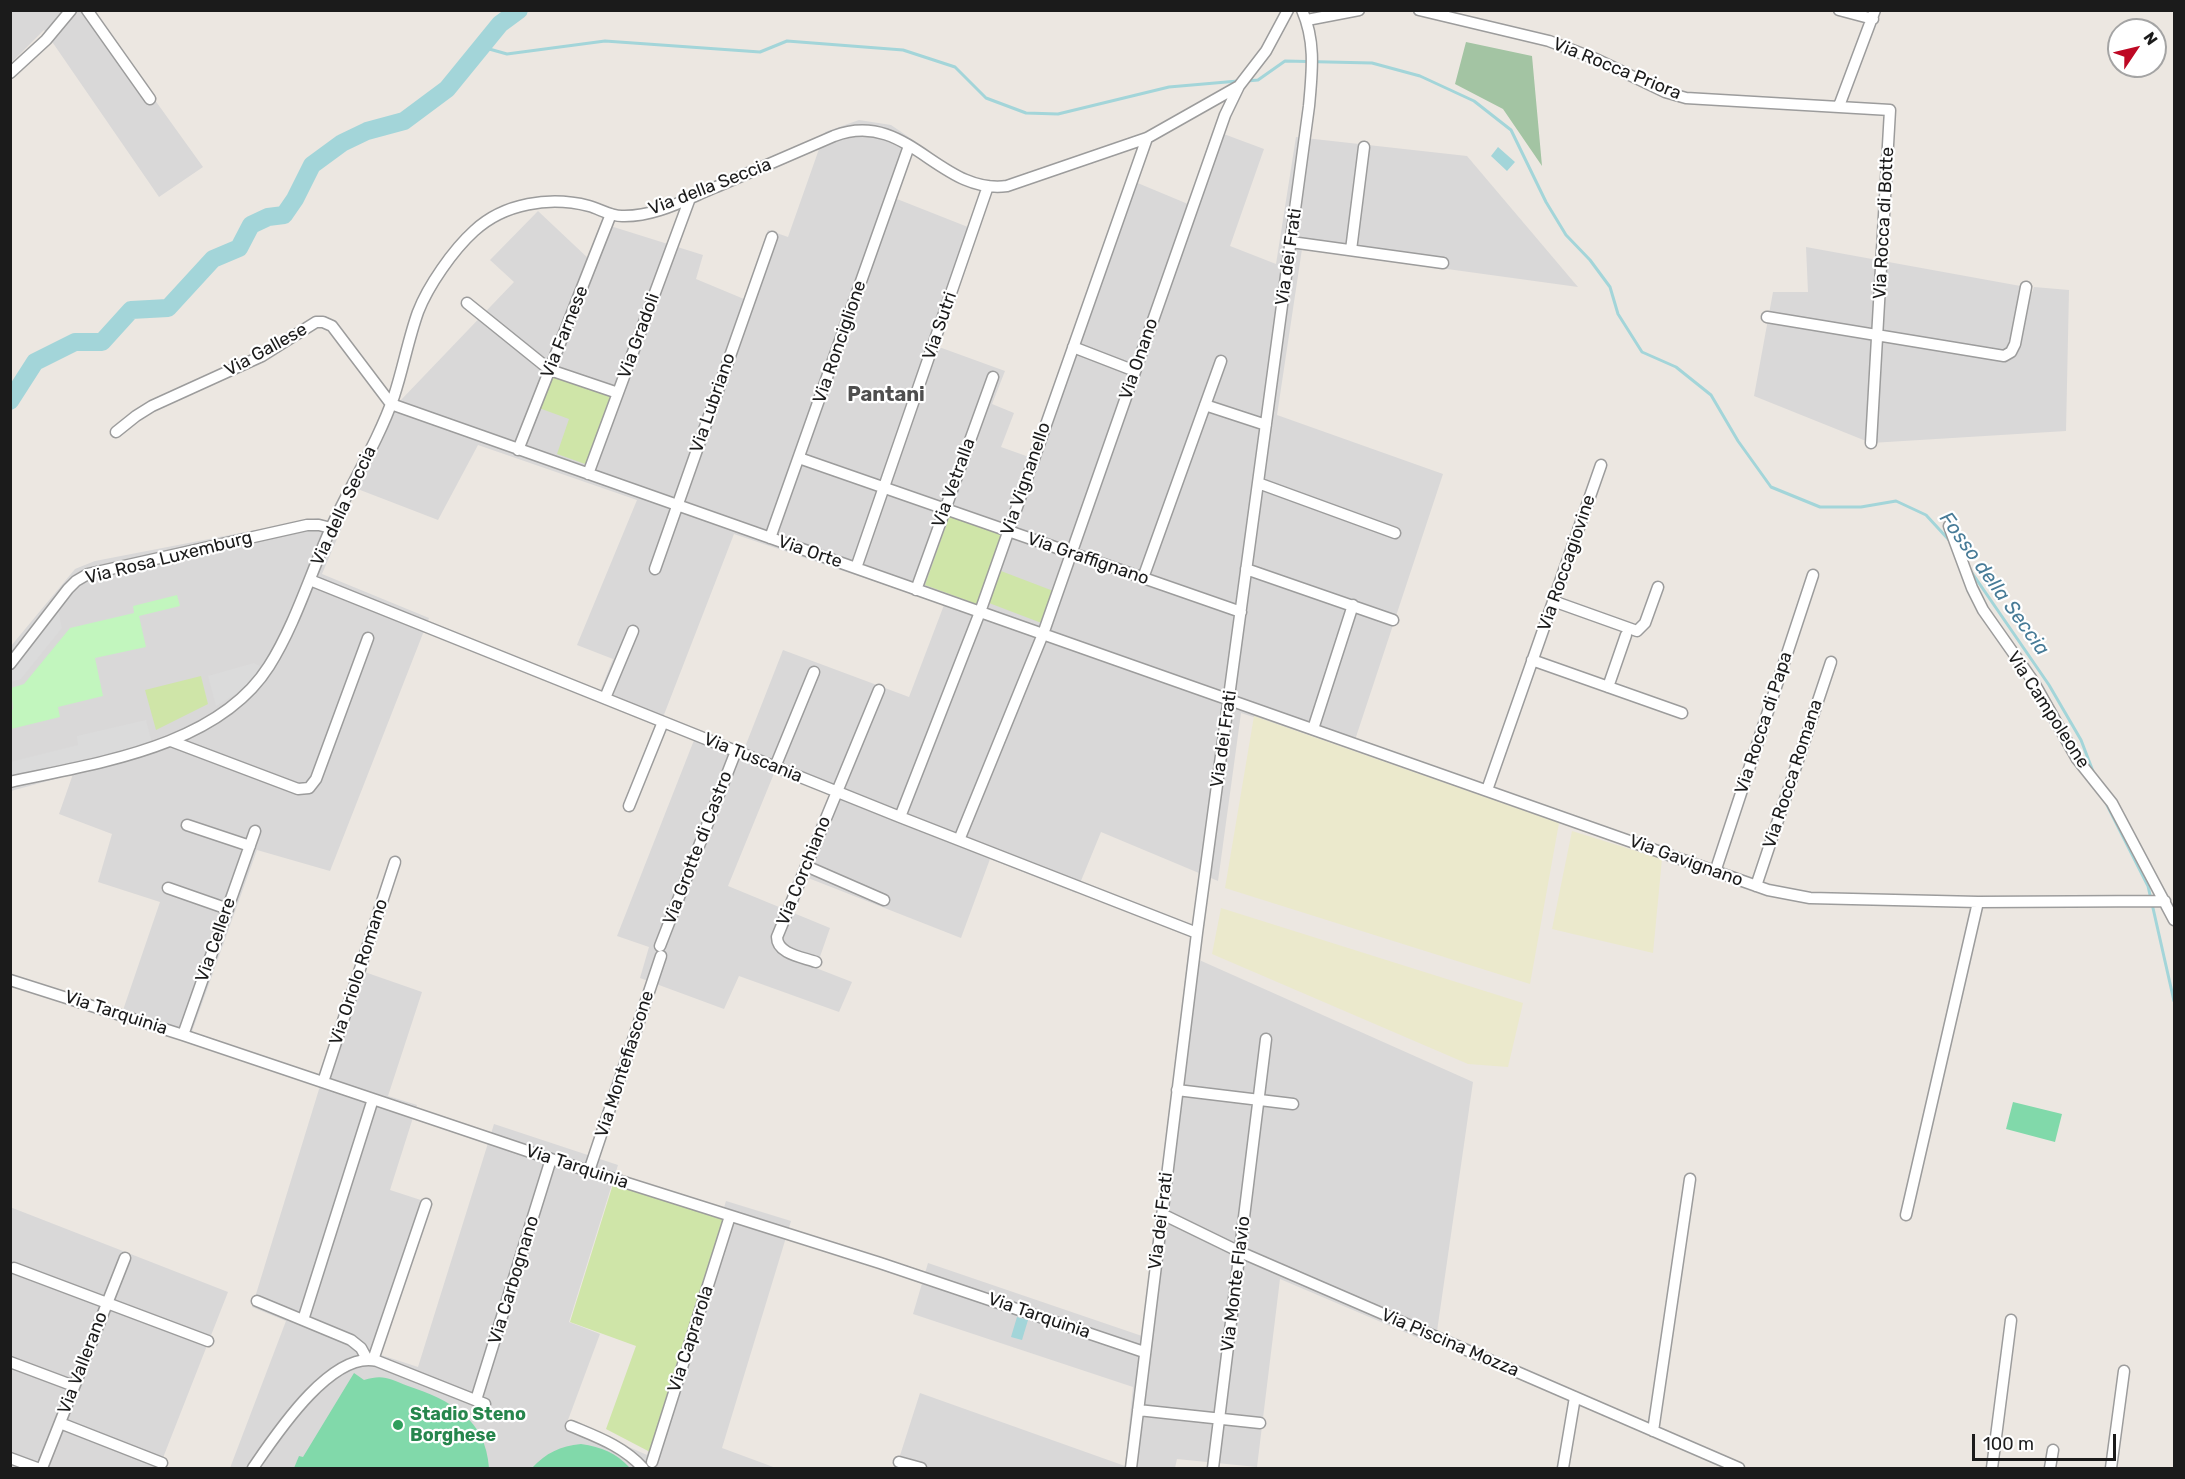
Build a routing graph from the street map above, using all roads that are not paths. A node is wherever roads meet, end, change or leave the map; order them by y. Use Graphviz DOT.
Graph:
graph roads {
  1 [pos="71,10"];
  2 [pos="87,10"];
  3 [pos="1288,10"];
  4 [pos="1359,10"];
  5 [pos="1419,10"];
  6 [pos="1839,10"];
  7 [pos="1304,15"];
  8 [pos="1874,15"];
  9 [pos="1471,16"];
  10 [pos="10,73"];
  11 [pos="1239,86"];
  12 [pos="150,99"];
  13 [pos="1839,106"];
  14 [pos="1890,110"];
  15 [pos="1147,138"];
  16 [pos="909,146"];
  17 [pos="1364,147"];
  18 [pos="988,186"];
  19 [pos="690,198"];
  20 [pos="611,214"];
  21 [pos="772,237"];
  22 [pos="1291,242"];
  23 [pos="1351,250"];
  24 [pos="1443,263"];
  25 [pos="2026,287"];
  26 [pos="467,303"];
  27 [pos="1767,317"];
  28 [pos="1878,336"];
  29 [pos="1073,348"];
  30 [pos="1221,361"];
  31 [pos="550,370"];
  32 [pos="1135,370"];
  33 [pos="993,377"];
  34 [pos="618,393"];
  35 [pos="391,404"];
  36 [pos="1205,405"];
  37 [pos="1266,425"];
  38 [pos="116,432"];
  39 [pos="1871,443"];
  40 [pos="518,450"];
  41 [pos="799,458"];
  42 [pos="1601,465"];
  43 [pos="588,474"];
  44 [pos="1258,483"];
  45 [pos="884,488"];
  46 [pos="677,506"];
  47 [pos="945,509"];
  48 [pos="1949,526"];
  49 [pos="331,528"];
  50 [pos="1008,531"];
  51 [pos="1395,533"];
  52 [pos="770,538"];
  53 [pos="1072,554"];
  54 [pos="856,568"];
  55 [pos="655,569"];
  56 [pos="1246,569"];
  57 [pos="1813,575"];
  58 [pos="1143,578"];
  59 [pos="310,580"];
  60 [pos="1658,587"];
  61 [pos="916,590"];
  62 [pos="1553,601"];
  63 [pos="1353,605"];
  64 [pos="980,612"];
  65 [pos="1241,612"];
  66 [pos="1393,620"];
  67 [pos="633,631"];
  68 [pos="1043,634"];
  69 [pos="1626,635"];
  70 [pos="368,639"];
  71 [pos="1532,660"];
  72 [pos="1831,662"];
  73 [pos="10,664"];
  74 [pos="814,672"];
  75 [pos="1608,687"];
  76 [pos="879,690"];
  77 [pos="605,698"];
  78 [pos="1229,699"];
  79 [pos="1682,713"];
  80 [pos="663,722"];
  81 [pos="1313,729"];
  82 [pos="171,741"];
  83 [pos="736,751"];
  84 [pos="775,767"];
  85 [pos="10,782"];
  86 [pos="1487,790"];
  87 [pos="837,792"];
  88 [pos="629,806"];
  89 [pos="900,817"];
  90 [pos="187,825"];
  91 [pos="255,831"];
  92 [pos="959,840"];
  93 [pos="250,846"];
  94 [pos="395,862"];
  95 [pos="806,866"];
  96 [pos="1715,872"];
  97 [pos="1756,886"];
  98 [pos="168,888"];
  99 [pos="884,900"];
  100 [pos="2165,901"];
  101 [pos="1978,902"];
  102 [pos="228,909"];
  103 [pos="2175,920"];
  104 [pos="1197,933"];
  105 [pos="661,951"];
  106 [pos="816,962"];
  107 [pos="10,980"];
  108 [pos="183,1035"];
  109 [pos="1266,1039"];
  110 [pos="323,1082"];
  111 [pos="1177,1090"];
  112 [pos="373,1099"];
  113 [pos="1258,1100"];
  114 [pos="1293,1104"];
  115 [pos="551,1159"];
  116 [pos="590,1171"];
  117 [pos="1690,1179"];
  118 [pos="426,1204"];
  119 [pos="1162,1214"];
  120 [pos="1906,1215"];
  121 [pos="730,1216"];
  122 [pos="1240,1252"];
  123 [pos="125,1258"];
  124 [pos="14,1268"];
  125 [pos="256,1301"];
  126 [pos="107,1304"];
  127 [pos="303,1320"];
  128 [pos="2012,1320"];
  129 [pos="208,1341"];
  130 [pos="1144,1352"];
  131 [pos="370,1359"];
  132 [pos="10,1362"];
  133 [pos="2124,1371"];
  134 [pos="74,1386"];
  135 [pos="1575,1397"];
  136 [pos="1138,1410"];
  137 [pos="1219,1418"];
  138 [pos="60,1423"];
  139 [pos="1260,1423"];
  140 [pos="571,1426"];
  141 [pos="1653,1431"];
  142 [pos="2053,1450"];
  143 [pos="10,1458"];
  144 [pos="899,1462"];
  145 [pos="162,1463"];
  146 [pos="647,1465"];
  147 [pos="40,1468"];
  148 [pos="253,1468"];
  149 [pos="921,1468"];
  150 [pos="1131,1468"];
  151 [pos="1213,1468"];
  152 [pos="1563,1468"];
  153 [pos="1739,1468"];
  154 [pos="1992,1468"];
  155 [pos="2050,1468"];
  156 [pos="2111,1468"];
  1 -- 10 [label="street"];
  2 -- 12 [label="street"];
  3 -- 11 [label="street, Via della Seccia"];
  4 -- 7 [label="street"];
  5 -- 9 [label="street, Via Rocca Priora"];
  6 -- 8 [label="street"];
  7 -- 22 [label="street, Via dei Frati"];
  8 -- 13 [label="street"];
  9 -- 13 [label="street, Via Rocca Priora"];
  11 -- 15 [label="street, Via della Seccia"];
  11 -- 32 [label="street, Via Onano"];
  13 -- 14 [label="street, Via Rocca Priora"];
  14 -- 28 [label="street, Via Rocca di Botte"];
  15 -- 18 [label="street, Via della Seccia"];
  15 -- 29 [label="street, Via Vignanello"];
  16 -- 18 [label="street, Via della Seccia"];
  16 -- 19 [label="street, Via della Seccia"];
  16 -- 41 [label="street, Via Ronciglione"];
  17 -- 23 [label="street"];
  18 -- 45 [label="street, Via Sutri"];
  19 -- 20 [label="street, Via della Seccia"];
  19 -- 34 [label="street, Via Gradoli"];
  20 -- 31 [label="street, Via Farnese"];
  20 -- 35 [label="street, Via della Seccia"];
  21 -- 46 [label="street, Via Lubriano"];
  22 -- 23 [label="street"];
  22 -- 37 [label="street, Via dei Frati"];
  23 -- 24 [label="street"];
  25 -- 28 [label="street"];
  26 -- 31 [label="street"];
  27 -- 28 [label="street"];
  28 -- 39 [label="street, Via Rocca di Botte"];
  29 -- 32 [label="street"];
  29 -- 50 [label="street, Via Vignanello"];
  30 -- 36 [label="street"];
  31 -- 34 [label="street"];
  31 -- 40 [label="street, Via Farnese"];
  32 -- 53 [label="street, Via Onano"];
  33 -- 47 [label="street, Via Vetralla"];
  34 -- 43 [label="street, Via Gradoli"];
  35 -- 38 [label="street, Via Gallese"];
  35 -- 40 [label="street, Via Orte"];
  35 -- 49 [label="street, Via della Seccia"];
  36 -- 37 [label="street"];
  36 -- 58 [label="street"];
  37 -- 44 [label="street, Via dei Frati"];
  40 -- 43 [label="street, Via Orte"];
  41 -- 45 [label="street, Via Graffignano"];
  41 -- 52 [label="street, Via Ronciglione"];
  42 -- 62 [label="street, Via Roccagiovine"];
  43 -- 46 [label="street, Via Orte"];
  44 -- 51 [label="street"];
  44 -- 56 [label="street, Via dei Frati"];
  45 -- 47 [label="street, Via Graffignano"];
  45 -- 54 [label="street, Via Sutri"];
  46 -- 52 [label="street, Via Orte"];
  46 -- 55 [label="street, Via Lubriano"];
  47 -- 50 [label="street, Via Graffignano"];
  47 -- 61 [label="street, Via Vetralla"];
  48 -- 100 [label="street, Via Campoleone"];
  49 -- 59 [label="street, Via della Seccia"];
  49 -- 73 [label="street, Via Rosa Luxemburg"];
  50 -- 53 [label="street, Via Graffignano"];
  50 -- 64 [label="street, Via Vignanello"];
  52 -- 54 [label="street, Via Orte"];
  53 -- 58 [label="street, Via Graffignano"];
  53 -- 68 [label="street, Via Onano"];
  54 -- 61 [label="street, Via Orte"];
  56 -- 63 [label="street"];
  56 -- 65 [label="street, Via dei Frati"];
  57 -- 96 [label="street, Via Rocca di Papa"];
  58 -- 65 [label="street, Via Graffignano"];
  59 -- 77 [label="street, Via Tuscania"];
  59 -- 82 [label="street, Via della Seccia"];
  60 -- 62 [label="street"];
  61 -- 64 [label="street, Via Orte"];
  62 -- 71 [label="street, Via Roccagiovine"];
  63 -- 66 [label="street"];
  63 -- 81 [label="street"];
  64 -- 68 [label="street, Via Orte"];
  64 -- 89 [label="street, Via Vignanello"];
  65 -- 78 [label="street, Via dei Frati"];
  67 -- 77 [label="street"];
  68 -- 78 [label="street, Via Orte"];
  68 -- 92 [label="street, Via Onano"];
  69 -- 75 [label="street"];
  70 -- 82 [label="street"];
  71 -- 75 [label="street"];
  71 -- 86 [label="street, Via Roccagiovine"];
  72 -- 97 [label="street, Via Rocca Romana"];
  74 -- 84 [label="street"];
  75 -- 79 [label="street"];
  76 -- 87 [label="street, Via Corchiano"];
  77 -- 80 [label="street, Via Tuscania"];
  78 -- 81 [label="street, Via Gavignano"];
  78 -- 104 [label="street, Via dei Frati"];
  80 -- 83 [label="street, Via Tuscania"];
  80 -- 88 [label="street"];
  81 -- 86 [label="street, Via Gavignano"];
  82 -- 85 [label="street, Via della Seccia"];
  83 -- 84 [label="street, Via Tuscania"];
  83 -- 105 [label="street, Via Grotte di Castro"];
  84 -- 87 [label="street, Via Tuscania"];
  86 -- 96 [label="street, Via Gavignano"];
  87 -- 89 [label="street, Via Tuscania"];
  87 -- 95 [label="street, Via Corchiano"];
  89 -- 92 [label="street, Via Tuscania"];
  90 -- 93 [label="street"];
  91 -- 93 [label="street, Via Cellere"];
  92 -- 104 [label="street, Via Tuscania"];
  93 -- 102 [label="street, Via Cellere"];
  94 -- 110 [label="street, Via Oriolo Romano"];
  95 -- 99 [label="street"];
  95 -- 106 [label="street, Via Corchiano"];
  96 -- 97 [label="street, Via Gavignano"];
  97 -- 101 [label="street, Via Gavignano"];
  98 -- 102 [label="street"];
  100 -- 101 [label="street, Via Gavignano"];
  100 -- 103 [label="street, Via Campoleone"];
  101 -- 120 [label="street"];
  102 -- 108 [label="street, Via Cellere"];
  104 -- 111 [label="street, Via dei Frati"];
  105 -- 116 [label="street, Via Montefiascone"];
  107 -- 108 [label="street, Via Tarquinia"];
  108 -- 110 [label="street, Via Tarquinia"];
  109 -- 113 [label="street, Via Monte Flavio"];
  110 -- 112 [label="street, Via Tarquinia"];
  111 -- 113 [label="street"];
  111 -- 119 [label="street, Via dei Frati"];
  112 -- 115 [label="street, Via Tarquinia"];
  112 -- 127 [label="street"];
  113 -- 114 [label="street"];
  113 -- 122 [label="street, Via Monte Flavio"];
  115 -- 116 [label="street, Via Tarquinia"];
  115 -- 131 [label="street, Via Carbognano"];
  116 -- 121 [label="street, Via Tarquinia"];
  117 -- 141 [label="street"];
  118 -- 131 [label="street"];
  119 -- 122 [label="street, Via Piscina Mozza"];
  119 -- 130 [label="street, Via dei Frati"];
  121 -- 130 [label="street, Via Tarquinia"];
  121 -- 146 [label="street, Via Caprarola"];
  122 -- 135 [label="street, Via Piscina Mozza"];
  122 -- 137 [label="street, Via Monte Flavio"];
  123 -- 126 [label="street, Via Vallerano"];
  124 -- 126 [label="street"];
  125 -- 127 [label="street"];
  126 -- 129 [label="street"];
  126 -- 134 [label="street, Via Vallerano"];
  127 -- 131 [label="street"];
  128 -- 154 [label="street"];
  130 -- 136 [label="street, Via dei Frati"];
  131 -- 148 [label="street"];
  132 -- 134 [label="street"];
  133 -- 156 [label="street"];
  134 -- 138 [label="street, Via Vallerano"];
  135 -- 141 [label="street, Via Piscina Mozza"];
  135 -- 152 [label="street"];
  136 -- 137 [label="street"];
  136 -- 150 [label="street, Via dei Frati"];
  137 -- 139 [label="street"];
  137 -- 151 [label="street, Via Monte Flavio"];
  138 -- 145 [label="street"];
  138 -- 147 [label="street, Via Vallerano"];
  140 -- 146 [label="street"];
  141 -- 153 [label="street, Via Piscina Mozza"];
  142 -- 155 [label="street"];
  143 -- 147 [label="street"];
  144 -- 149 [label="street"];
}
